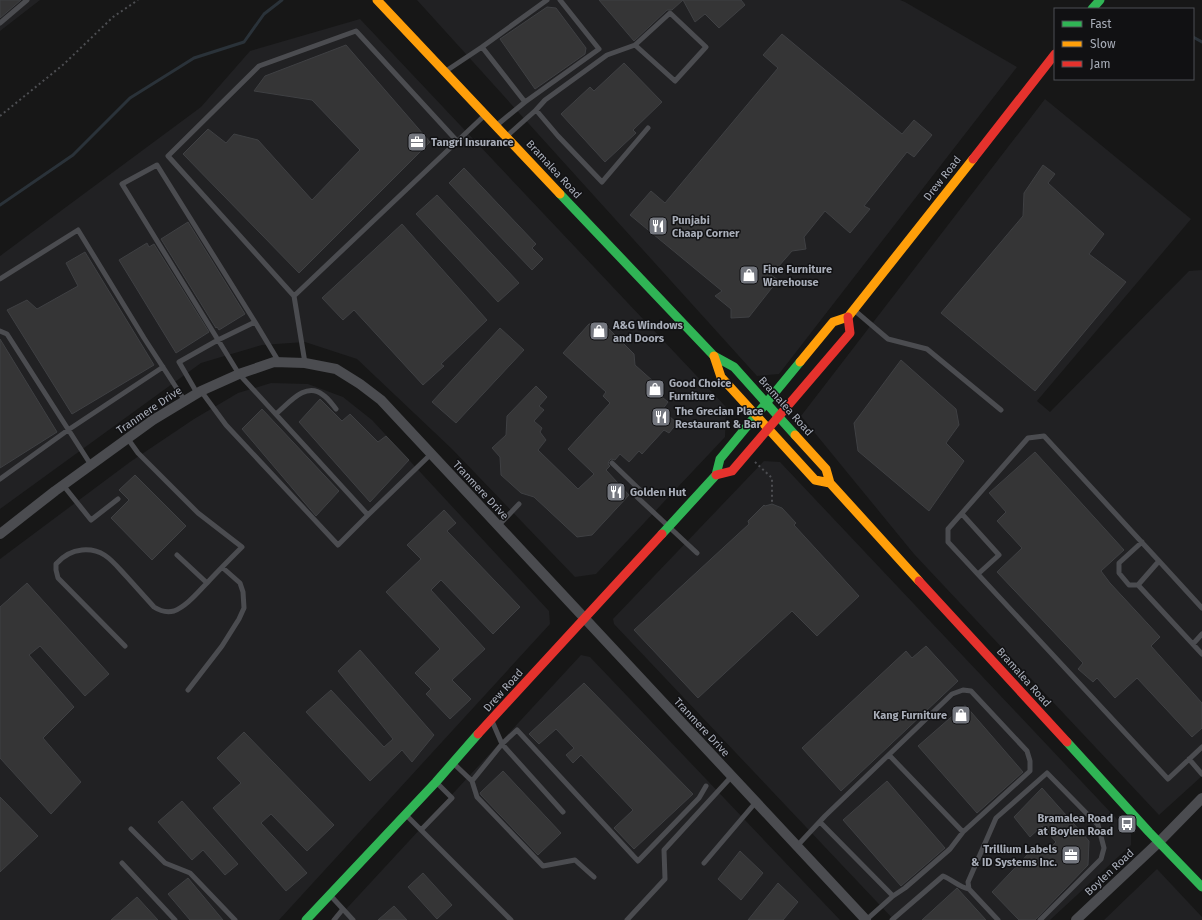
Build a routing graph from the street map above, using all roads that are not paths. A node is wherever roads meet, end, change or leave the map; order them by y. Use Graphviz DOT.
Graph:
graph roads {
  1 [pos="27,0"];
  2 [pos="377,0"];
  3 [pos="547,0"];
  4 [pos="560,0"];
  5 [pos="1100,0"];
  6 [pos="1093,8"];
  7 [pos="0,23"];
  8 [pos="635,44"];
  9 [pos="482,46"];
  10 [pos="1054,55"];
  11 [pos="445,72"];
  12 [pos="525,102"];
  13 [pos="536,110"];
  14 [pos="485,114"];
  15 [pos="496,126"];
  16 [pos="648,128"];
  17 [pos="507,137"];
  18 [pos="457,141"];
  19 [pos="0,279"];
  20 [pos="294,296"];
  21 [pos="851,313"];
  22 [pos="255,322"];
  23 [pos="0,331"];
  24 [pos="218,340"];
  25 [pos="714,356"];
  26 [pos="279,362"];
  27 [pos="305,363"];
  28 [pos="163,367"];
  29 [pos="239,374"];
  30 [pos="199,392"];
  31 [pos="185,401"];
  32 [pos="767,403"];
  33 [pos="336,409"];
  34 [pos="1001,410"];
  35 [pos="276,414"];
  36 [pos="757,416"];
  37 [pos="779,416"];
  38 [pos="769,429"];
  39 [pos="68,430"];
  40 [pos="128,439"];
  41 [pos="431,454"];
  42 [pos="612,463"];
  43 [pos="92,465"];
  44 [pos="716,474"];
  45 [pos="0,479"];
  46 [pos="830,483"];
  47 [pos="63,486"];
  48 [pos="642,492"];
  49 [pos="637,496"];
  50 [pos="118,499"];
  51 [pos="519,504"];
  52 [pos="962,514"];
  53 [pos="368,515"];
  54 [pos="498,526"];
  55 [pos="669,526"];
  56 [pos="1,531"];
  57 [pos="1142,542"];
  58 [pos="697,553"];
  59 [pos="177,555"];
  60 [pos="1159,560"];
  61 [pos="223,568"];
  62 [pos="978,574"];
  63 [pos="207,583"];
  64 [pos="1138,585"];
  65 [pos="1202,608"];
  66 [pos="584,618"];
  67 [pos="1202,634"];
  68 [pos="1193,644"];
  69 [pos="125,646"];
  70 [pos="1202,654"];
  71 [pos="188,690"];
  72 [pos="491,720"];
  73 [pos="502,744"];
  74 [pos="1202,747"];
  75 [pos="889,755"];
  76 [pos="1189,759"];
  77 [pos="452,762"];
  78 [pos="1202,774"];
  79 [pos="732,776"];
  80 [pos="472,781"];
  81 [pos="436,782"];
  82 [pos="706,786"];
  83 [pos="1202,798"];
  84 [pos="756,802"];
  85 [pos="563,812"];
  86 [pos="405,815"];
  87 [pos="820,822"];
  88 [pos="131,829"];
  89 [pos="420,830"];
  90 [pos="963,832"];
  91 [pos="1159,842"];
  92 [pos="797,846"];
  93 [pos="122,863"];
  94 [pos="704,863"];
  95 [pos="594,878"];
  96 [pos="1202,887"];
  97 [pos="969,889"];
  98 [pos="330,894"];
  99 [pos="893,896"];
  100 [pos="343,910"];
  101 [pos="174,920"];
  102 [pos="235,920"];
  103 [pos="306,920"];
  104 [pos="334,920"];
  105 [pos="353,920"];
  106 [pos="511,920"];
  107 [pos="627,920"];
  108 [pos="866,920"];
  109 [pos="892,920"];
  110 [pos="998,920"];
  111 [pos="1040,920"];
  112 [pos="1076,920"];
  1 -- 7 [label="lane"];
  2 -- 11 [label="main road, Bramalea Road"];
  3 -- 9 [label="lane"];
  4 -- 12 [label="lane"];
  5 -- 6 [label="main road"];
  8 -- 8 [label="lane"];
  8 -- 13 [label="lane"];
  9 -- 11 [label="lane"];
  9 -- 12 [label="lane"];
  10 -- 21 [label="main road, Drew Road"];
  11 -- 14 [label="main road, Bramalea Road"];
  12 -- 15 [label="lane"];
  13 -- 16 [label="lane"];
  13 -- 17 [label="lane"];
  14 -- 15 [label="main road, Bramalea Road"];
  14 -- 18 [label="lane"];
  15 -- 17 [label="main road, Bramalea Road"];
  17 -- 25 [label="main road, Bramalea Road"];
  18 -- 20 [label="lane"];
  18 -- 20 [label="lane"];
  19 -- 28 [label="lane"];
  20 -- 27 [label="lane"];
  21 -- 32 [label="main road, Drew Road"];
  21 -- 34 [label="lane"];
  21 -- 37 [label="main road"];
  22 -- 24 [label="lane"];
  22 -- 24 [label="lane"];
  22 -- 26 [label="lane"];
  23 -- 39 [label="lane"];
  24 -- 29 [label="lane"];
  24 -- 30 [label="lane"];
  25 -- 32 [label="main road, Bramalea Road"];
  25 -- 36 [label="main road, Bramalea Road"];
  26 -- 27 [label="street, Tranmere Drive"];
  26 -- 29 [label="street, Tranmere Drive"];
  27 -- 41 [label="street, Tranmere Drive"];
  28 -- 31 [label="lane"];
  28 -- 39 [label="lane"];
  29 -- 30 [label="street, Tranmere Drive"];
  29 -- 35 [label="lane"];
  30 -- 31 [label="street, Tranmere Drive"];
  30 -- 53 [label="lane"];
  31 -- 40 [label="street, Tranmere Drive"];
  32 -- 36 [label="main road, Drew Road"];
  32 -- 37 [label="main road, Bramalea Road"];
  33 -- 35 [label="lane"];
  35 -- 53 [label="lane"];
  36 -- 38 [label="main road, Bramalea Road"];
  36 -- 44 [label="main road, Drew Road"];
  37 -- 38 [label="main road"];
  37 -- 46 [label="main road, Bramalea Road"];
  38 -- 44 [label="main road"];
  38 -- 46 [label="main road, Bramalea Road"];
  39 -- 43 [label="lane"];
  39 -- 45 [label="lane"];
  40 -- 43 [label="street, Tranmere Drive"];
  40 -- 61 [label="lane"];
  41 -- 53 [label="lane"];
  41 -- 54 [label="street, Tranmere Drive"];
  42 -- 48 [label="lane"];
  43 -- 47 [label="street, Tranmere Drive"];
  44 -- 55 [label="main road, Drew Road"];
  46 -- 91 [label="main road, Bramalea Road"];
  47 -- 50 [label="lane"];
  47 -- 56 [label="street, Tranmere Drive"];
  49 -- 55 [label="lane"];
  51 -- 54 [label="lane"];
  52 -- 57 [label="lane"];
  52 -- 62 [label="lane"];
  52 -- 62 [label="lane"];
  54 -- 66 [label="street, Tranmere Drive"];
  55 -- 58 [label="lane"];
  55 -- 66 [label="main road, Drew Road"];
  57 -- 60 [label="lane"];
  57 -- 64 [label="lane"];
  59 -- 63 [label="lane"];
  60 -- 64 [label="lane"];
  60 -- 65 [label="lane"];
  61 -- 63 [label="lane"];
  61 -- 71 [label="lane"];
  62 -- 76 [label="lane"];
  63 -- 69 [label="lane"];
  64 -- 68 [label="lane"];
  66 -- 72 [label="main road, Drew Road"];
  66 -- 79 [label="street, Tranmere Drive"];
  67 -- 68 [label="lane"];
  68 -- 70 [label="lane"];
  72 -- 73 [label="lane"];
  72 -- 77 [label="main road, Drew Road"];
  73 -- 80 [label="lane"];
  73 -- 82 [label="lane"];
  73 -- 85 [label="lane"];
  74 -- 76 [label="lane"];
  75 -- 87 [label="lane"];
  75 -- 90 [label="lane"];
  75 -- 90 [label="lane"];
  76 -- 78 [label="lane"];
  77 -- 80 [label="lane"];
  77 -- 81 [label="main road, Drew Road"];
  79 -- 84 [label="street, Tranmere Drive"];
  79 -- 107 [label="lane"];
  80 -- 95 [label="lane"];
  81 -- 86 [label="main road, Drew Road"];
  81 -- 89 [label="lane"];
  83 -- 91 [label="street, Boylen Road"];
  84 -- 92 [label="street, Tranmere Drive"];
  84 -- 94 [label="lane"];
  86 -- 89 [label="lane"];
  86 -- 98 [label="main road, Drew Road"];
  87 -- 92 [label="lane"];
  87 -- 99 [label="lane"];
  88 -- 102 [label="lane"];
  89 -- 106 [label="lane"];
  90 -- 99 [label="lane"];
  91 -- 96 [label="main road, Bramalea Road"];
  91 -- 112 [label="street, Boylen Road"];
  92 -- 108 [label="street, Tranmere Drive"];
  93 -- 101 [label="lane"];
  97 -- 109 [label="lane"];
  97 -- 110 [label="lane"];
  97 -- 111 [label="lane"];
  98 -- 100 [label="lane"];
  98 -- 103 [label="main road, Drew Road"];
  99 -- 108 [label="lane"];
  100 -- 104 [label="lane"];
  100 -- 105 [label="lane"];
}
